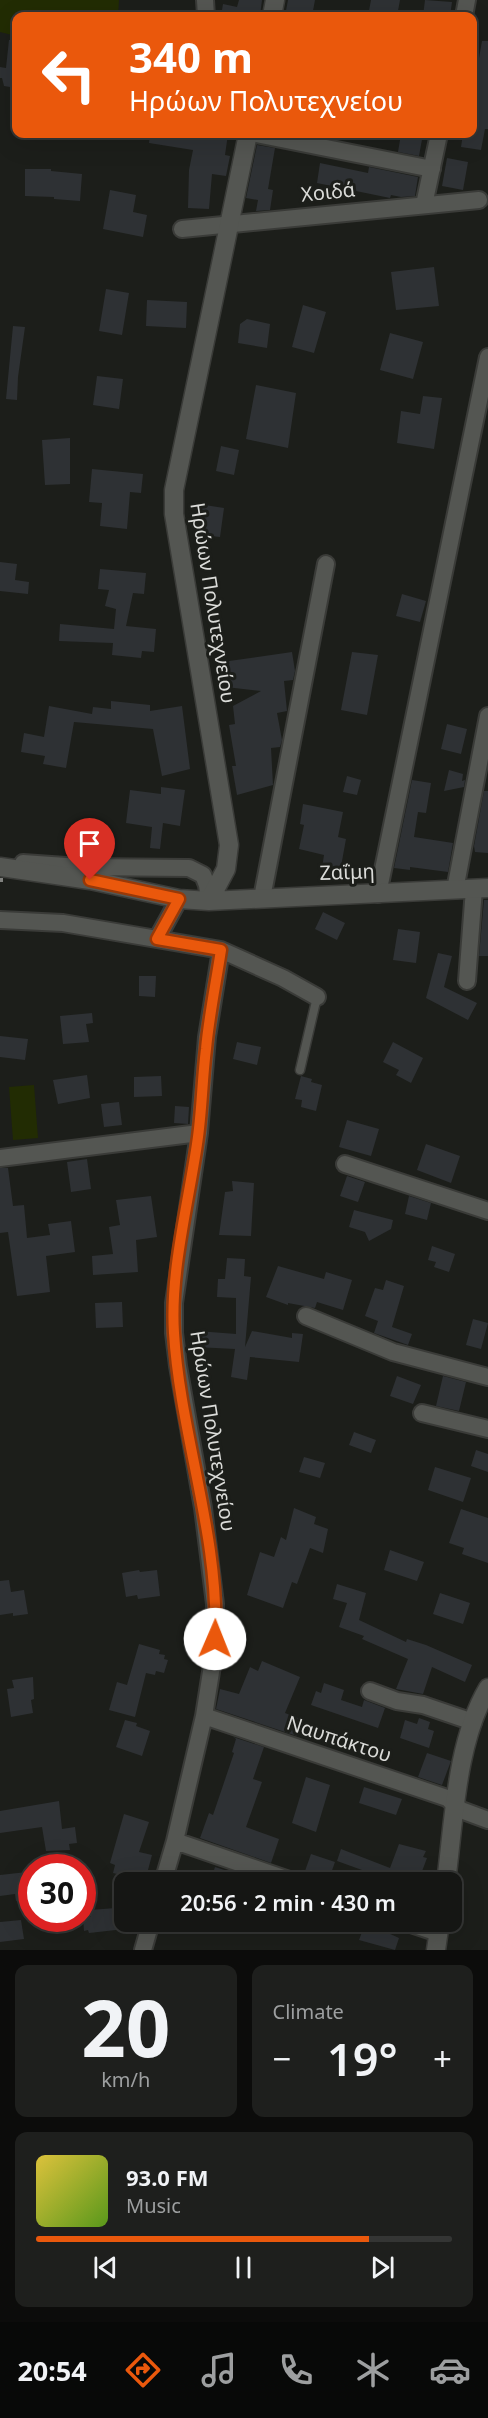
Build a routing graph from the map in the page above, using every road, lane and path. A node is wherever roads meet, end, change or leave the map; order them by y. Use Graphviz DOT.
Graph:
graph roads {
  1 [pos="247,138"];
  2 [pos="276,138"];
  3 [pos="438,138"];
  4 [pos="432,169"];
  5 [pos="479,200"];
  6 [pos="424,205"];
  7 [pos="229,225"];
  8 [pos="182,229"];
  9 [pos="488,357"];
  10 [pos="326,564"];
  11 [pos="488,716"];
  12 [pos="4,868"];
  13 [pos="472,889"];
  14 [pos="378,894"];
  15 [pos="261,898"];
  16 [pos="179,899"];
  17 [pos="208,902"];
  18 [pos="0,920"];
  19 [pos="157,939"];
  20 [pos="221,950"];
  21 [pos="467,981"];
  22 [pos="317,997"];
  23 [pos="300,1070"];
  24 [pos="199,1133"];
  25 [pos="0,1158"];
  26 [pos="345,1164"];
  27 [pos="488,1211"];
  28 [pos="306,1316"];
  29 [pos="488,1377"];
  30 [pos="422,1413"];
  31 [pos="488,1429"];
  32 [pos="488,1688"];
  33 [pos="370,1690"];
  34 [pos="204,1716"];
  35 [pos="473,1722"];
  36 [pos="456,1807"];
  37 [pos="488,1820"];
  38 [pos="175,1840"];
  39 [pos="166,1872"];
  40 [pos="266,1872"];
  41 [pos="447,1872"];
  42 [pos="148,1932"];
  43 [pos="143,1950"];
  1 -- 7 [label="street, Ηρώων Πολυτεχνείου"];
  2 -- 4 [label="street"];
  3 -- 4 [label="street"];
  4 -- 6 [label="street"];
  5 -- 6 [label="street, Χοιδά"];
  6 -- 7 [label="street, Χοιδά"];
  7 -- 8 [label="street, Χοιδά"];
  7 -- 17 [label="street, Ηρώων Πολυτεχνείου"];
  9 -- 14 [label="street"];
  10 -- 15 [label="street"];
  11 -- 13 [label="street"];
  12 -- 16 [label="street, Ζαΐμη"];
  12 -- 17 [label="street"];
  13 -- 14 [label="street, Ζαΐμη"];
  13 -- 21 [label="street"];
  14 -- 15 [label="street, Ζαΐμη"];
  15 -- 17 [label="street, Ζαΐμη"];
  16 -- 17 [label="street, Ζαΐμη"];
  16 -- 19 [label="street"];
  18 -- 19 [label="street"];
  19 -- 20 [label="street"];
  20 -- 22 [label="street"];
  20 -- 24 [label="street, Ηρώων Πολυτεχνείου"];
  22 -- 23 [label="lane"];
  24 -- 25 [label="street"];
  24 -- 34 [label="street, Ηρώων Πολυτεχνείου"];
  26 -- 27 [label="street"];
  28 -- 29 [label="street"];
  30 -- 31 [label="street"];
  32 -- 35 [label="street"];
  33 -- 35 [label="street"];
  34 -- 36 [label="street, Ναυπάκτου"];
  34 -- 38 [label="street, Ηρώων Πολυτεχνείου"];
  35 -- 36 [label="street"];
  36 -- 37 [label="street, Ναυπάκτου"];
  36 -- 41 [label="street"];
  38 -- 39 [label="street, Ηρώων Πολυτεχνείου"];
  38 -- 40 [label="street"];
  42 -- 43 [label="street"];
}
